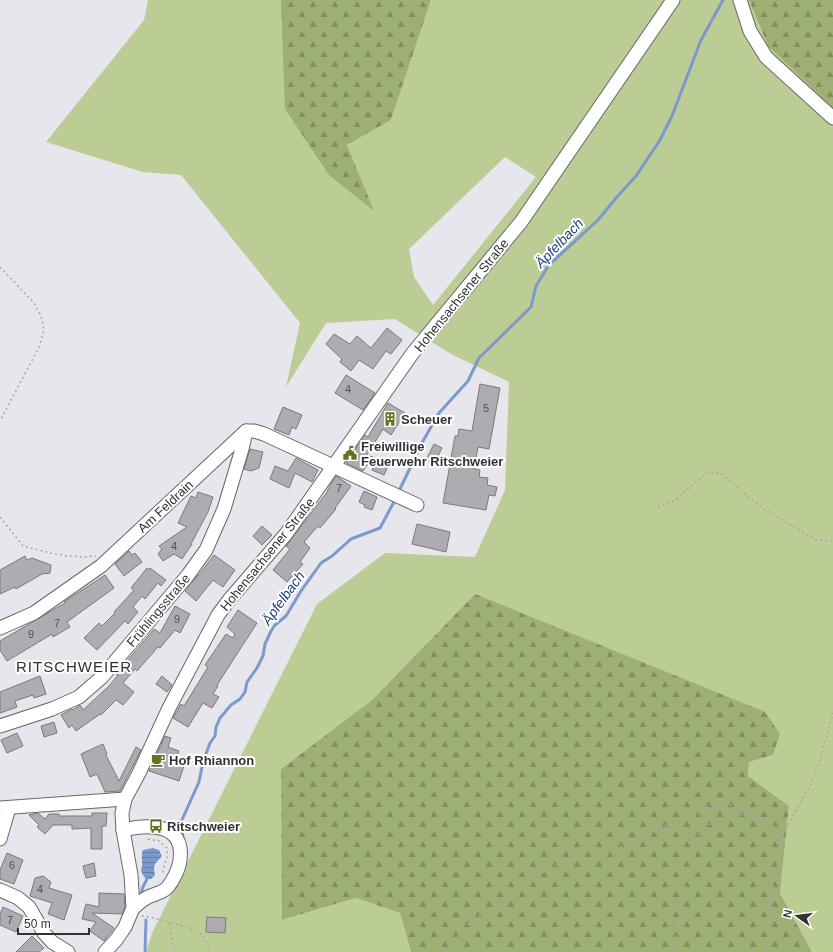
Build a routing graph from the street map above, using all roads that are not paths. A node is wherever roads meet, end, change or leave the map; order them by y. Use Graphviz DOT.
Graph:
graph roads {
  1 [pos="673,0"];
  2 [pos="740,0"];
  3 [pos="833,118"];
  4 [pos="246,431"];
  5 [pos="335,466"];
  6 [pos="417,505"];
  7 [pos="0,628"];
  8 [pos="0,726"];
  9 [pos="125,799"];
  10 [pos="5,808"];
  11 [pos="124,829"];
  12 [pos="0,839"];
  13 [pos="0,890"];
  14 [pos="132,911"];
  15 [pos="68,952"];
  16 [pos="105,952"];
  1 -- 5 [label="street, Hohensachsener Straße"];
  2 -- 3 [label="street"];
  4 -- 5 [label="street"];
  4 -- 7 [label="street, Am Feldrain"];
  4 -- 8 [label="street, Frühlingsstraße"];
  5 -- 6 [label="street"];
  5 -- 9 [label="street, Hohensachsener Straße"];
  9 -- 10 [label="street"];
  9 -- 11 [label="street, Hohensachsener Straße"];
  10 -- 12 [label="street"];
  11 -- 14 [label="street, Hohensachsener Straße"];
  11 -- 14 [label="street"];
  13 -- 15 [label="street"];
  14 -- 16 [label="street"];
}
